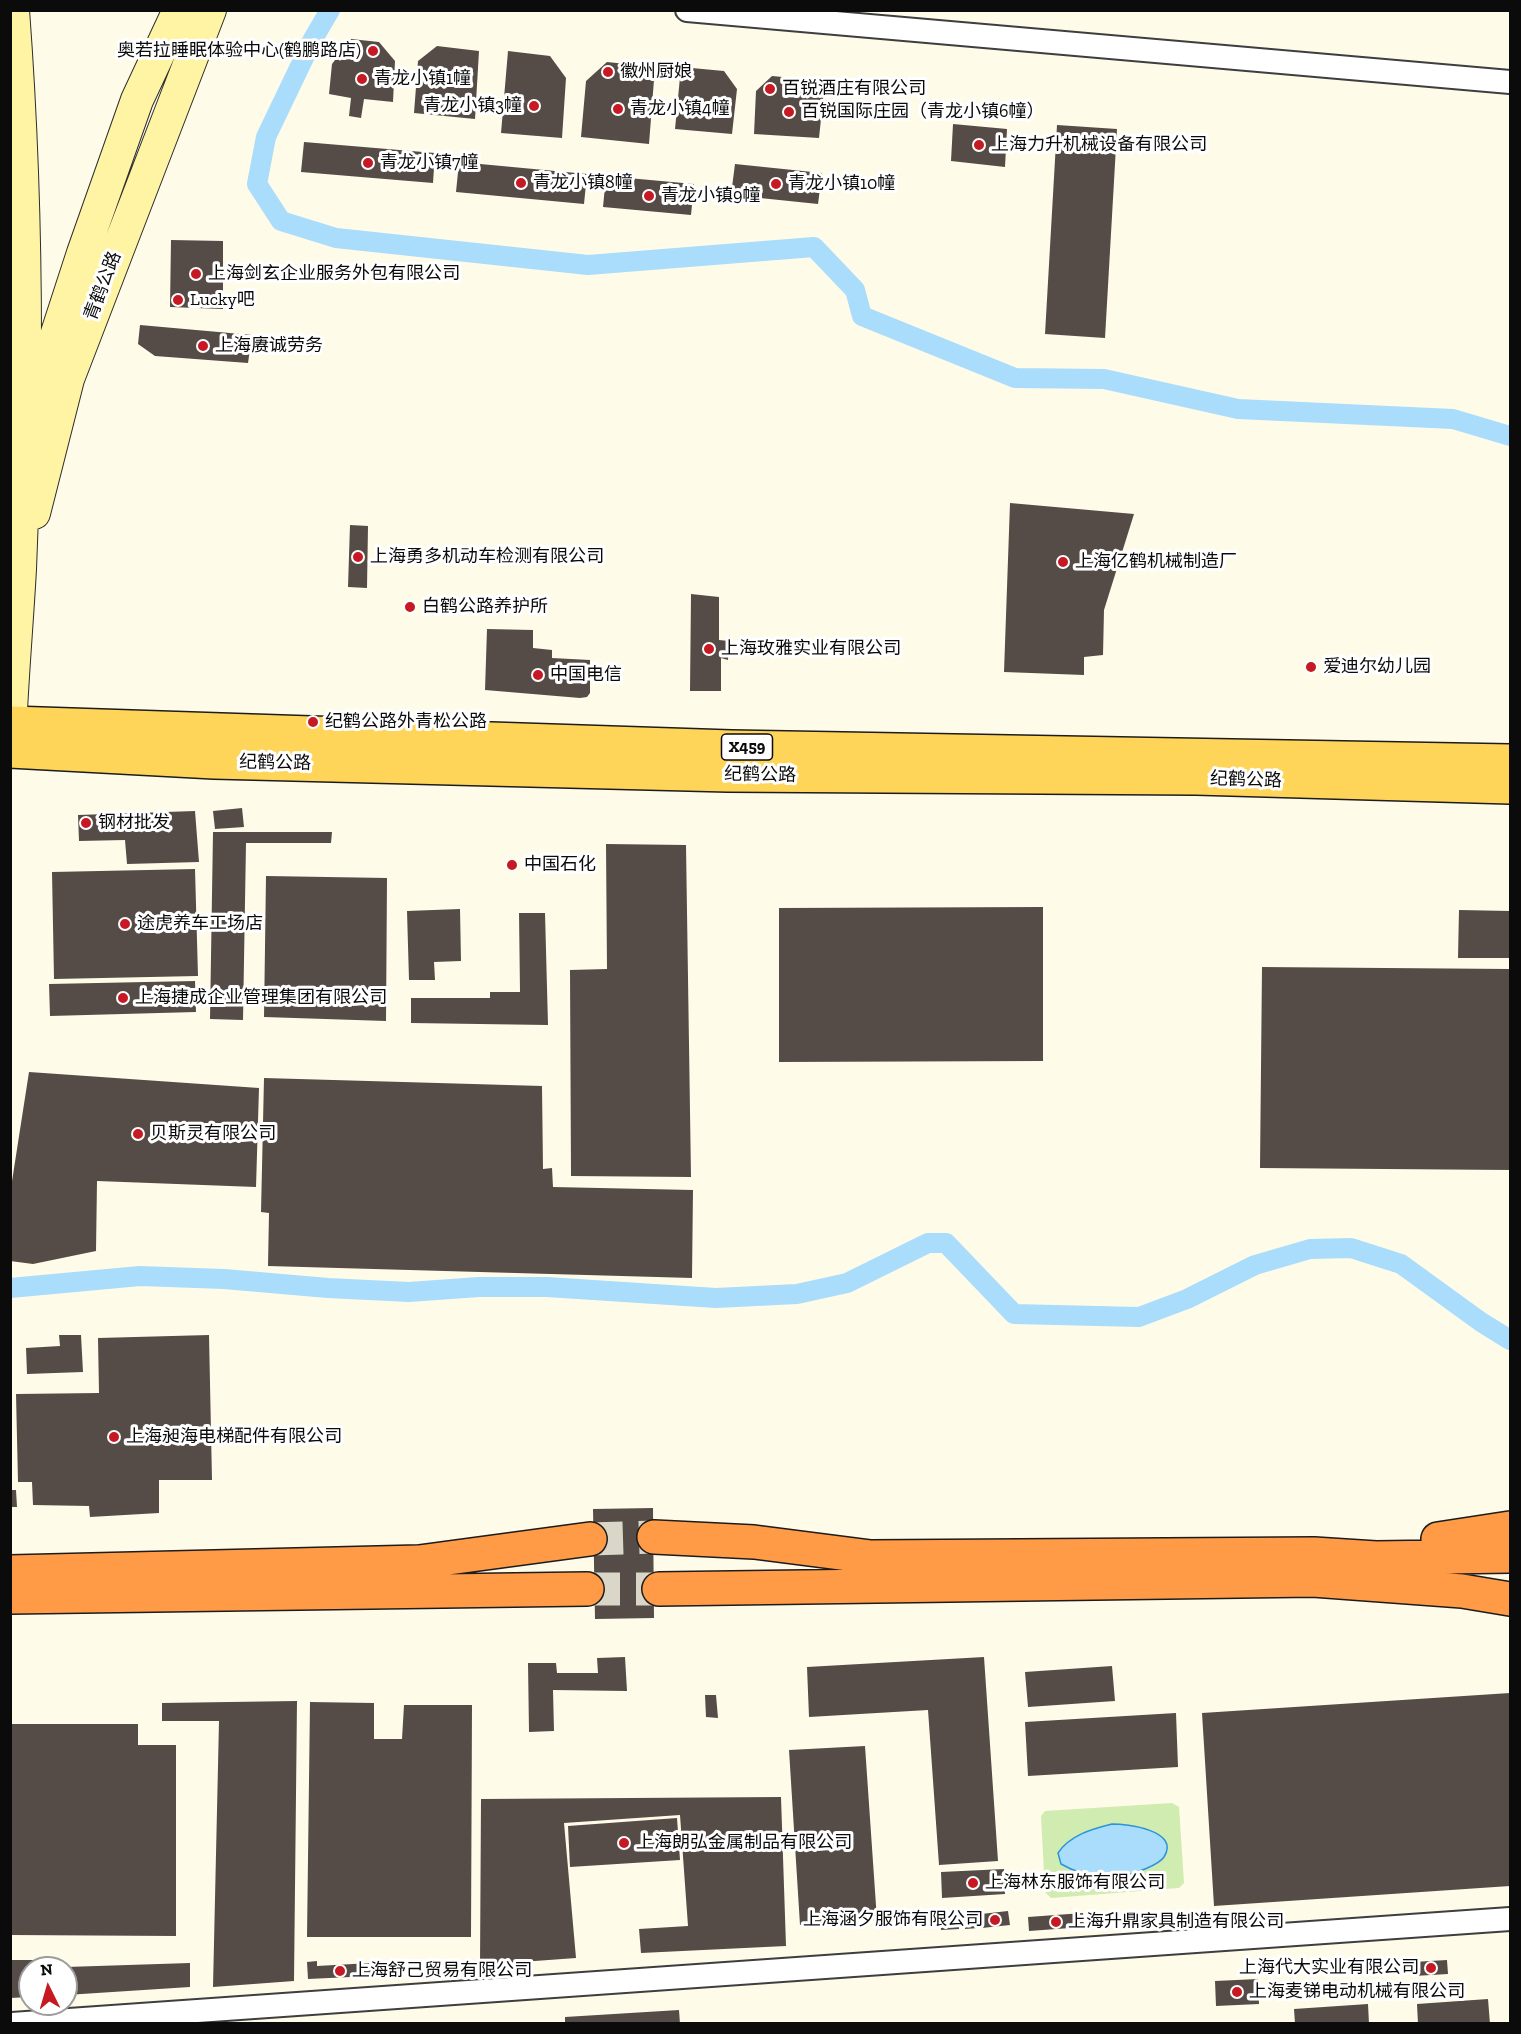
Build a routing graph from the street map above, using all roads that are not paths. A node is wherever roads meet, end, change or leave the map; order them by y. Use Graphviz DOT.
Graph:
graph roads {
  1 [pos="13,10"];
  2 [pos="179,10"];
  3 [pos="210,10"];
  4 [pos="687,10"];
  5 [pos="1510,82"];
  6 [pos="22,465"];
  7 [pos="10,516"];
  8 [pos="20,569"];
  9 [pos="11,723"];
  10 [pos="10,733"];
  11 [pos="10,752"];
  12 [pos="1497,774"];
  13 [pos="1510,1528"];
  14 [pos="654,1537"];
  15 [pos="590,1539"];
  16 [pos="1510,1556"];
  17 [pos="1314,1567"];
  18 [pos="1510,1571"];
  19 [pos="10,1572"];
  20 [pos="659,1588"];
  21 [pos="587,1589"];
  22 [pos="10,1597"];
  23 [pos="1510,1599"];
  24 [pos="1510,1918"];
  25 [pos="12,2024"];
  1 -- 6 [label="main road"];
  2 -- 6 [label="main road, 青鹤公路"];
  3 -- 8 [label="main road, 青鹤公路"];
  4 -- 5 [label="street"];
  6 -- 7 [label="main road, 青鹤公路"];
  6 -- 8 [label="main road"];
  8 -- 9 [label="main road"];
  9 -- 10 [label="main road"];
  9 -- 12 [label="main road, 纪鹤公路 / X459"];
  11 -- 12 [label="main road, 纪鹤公路 / X459"];
  13 -- 17 [label="highway"];
  14 -- 17 [label="highway"];
  15 -- 19 [label="highway"];
  16 -- 17 [label="highway"];
  17 -- 18 [label="highway"];
  17 -- 20 [label="highway"];
  17 -- 23 [label="highway"];
  21 -- 22 [label="highway"];
  24 -- 25 [label="street"];
}
